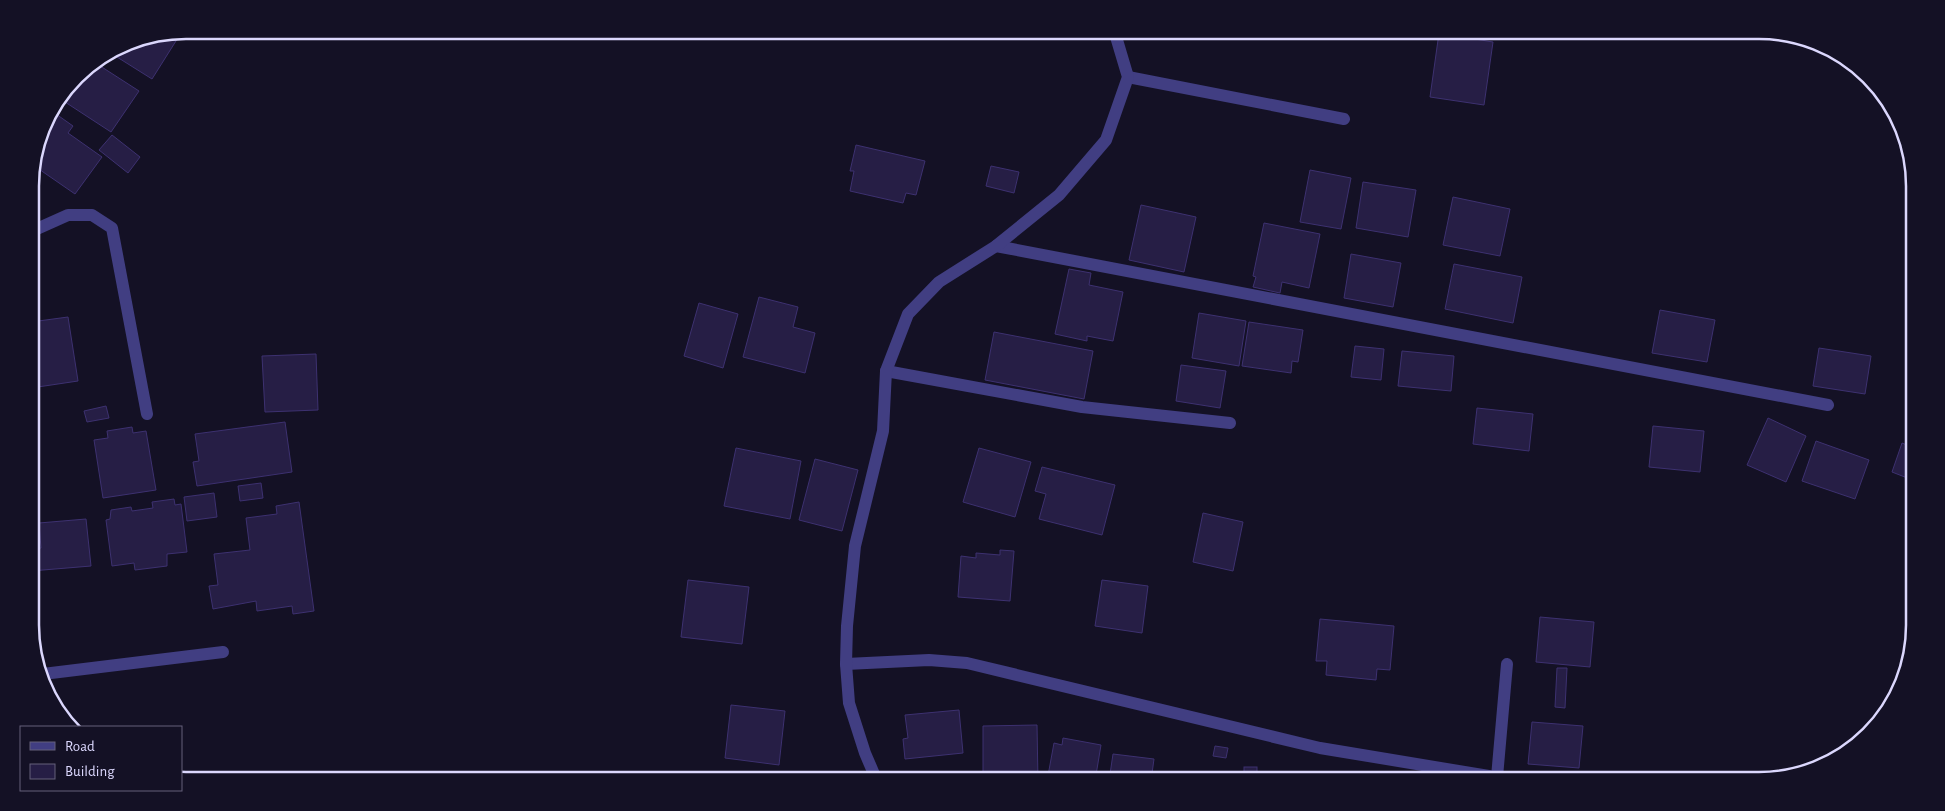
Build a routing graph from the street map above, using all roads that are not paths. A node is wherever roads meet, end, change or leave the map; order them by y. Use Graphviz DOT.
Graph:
graph roads {
  1 [pos="1117,39"];
  2 [pos="1128,77"];
  3 [pos="1344,119"];
  4 [pos="39,228"];
  5 [pos="996,246"];
  6 [pos="886,371"];
  7 [pos="1828,405"];
  8 [pos="147,414"];
  9 [pos="1230,423"];
  10 [pos="223,652"];
  11 [pos="846,664"];
  12 [pos="1507,664"];
  13 [pos="47,673"];
  14 [pos="873,772"];
  15 [pos="1466,772"];
  16 [pos="1497,772"];
  1 -- 2 [label="street"];
  2 -- 3 [label="street"];
  2 -- 5 [label="street"];
  4 -- 8 [label="street"];
  5 -- 6 [label="street"];
  5 -- 7 [label="street"];
  6 -- 9 [label="street"];
  6 -- 11 [label="street"];
  10 -- 13 [label="street"];
  11 -- 14 [label="street"];
  11 -- 15 [label="street"];
  12 -- 16 [label="street"];
}
